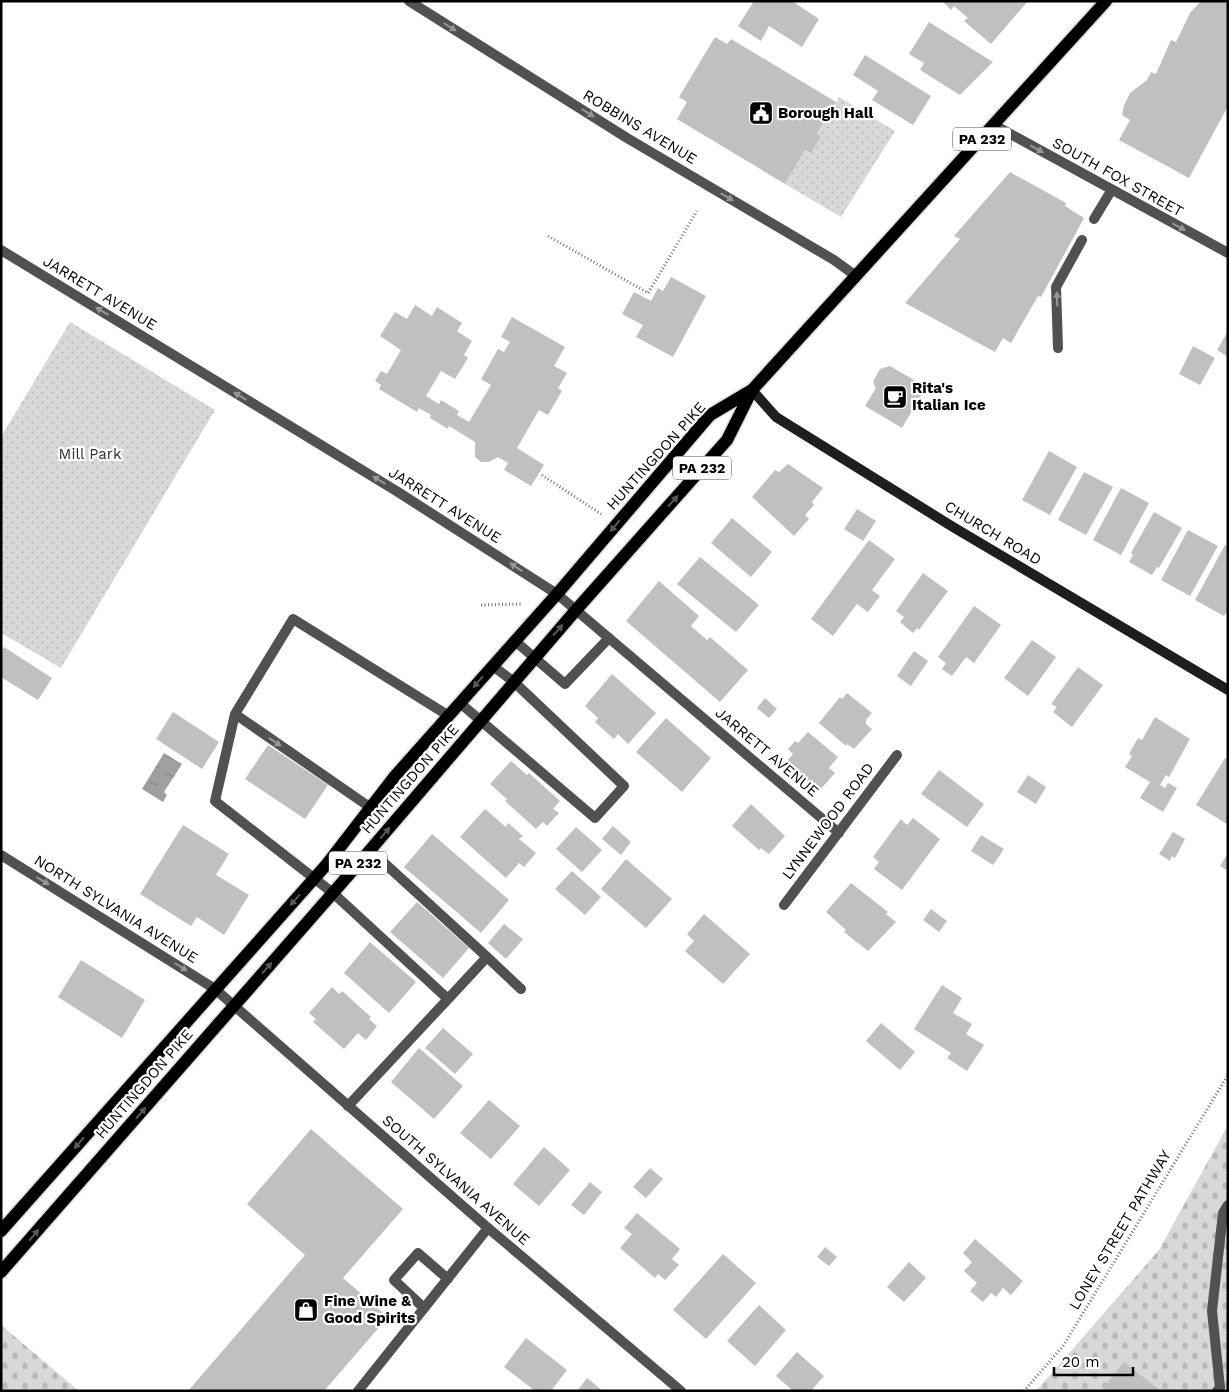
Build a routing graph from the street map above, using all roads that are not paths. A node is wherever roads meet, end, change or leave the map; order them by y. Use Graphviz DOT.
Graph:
graph roads {
  1 [pos="409,1"];
  2 [pos="1106,1"];
  3 [pos="994,126"];
  4 [pos="1111,191"];
  5 [pos="1094,219"];
  6 [pos="1082,240"];
  7 [pos="1,250"];
  8 [pos="1228,253"];
  9 [pos="856,276"];
  10 [pos="1058,348"];
  11 [pos="752,390"];
  12 [pos="557,594"];
  13 [pos="576,610"];
  14 [pos="609,638"];
  15 [pos="515,641"];
  16 [pos="534,658"];
  17 [pos="493,666"];
  18 [pos="514,682"];
  19 [pos="1228,690"];
  20 [pos="460,703"];
  21 [pos="235,714"];
  22 [pos="449,716"];
  23 [pos="481,721"];
  24 [pos="897,755"];
  25 [pos="371,808"];
  26 [pos="838,832"];
  27 [pos="370,850"];
  28 [pos="1,855"];
  29 [pos="314,879"];
  30 [pos="333,893"];
  31 [pos="784,905"];
  32 [pos="486,957"];
  33 [pos="215,989"];
  34 [pos="521,989"];
  35 [pos="448,999"];
  36 [pos="235,1005"];
  37 [pos="348,1106"];
  38 [pos="1228,1204"];
  39 [pos="488,1228"];
  40 [pos="1,1231"];
  41 [pos="1,1272"];
  42 [pos="448,1279"];
  43 [pos="424,1308"];
  44 [pos="358,1391"];
  45 [pos="681,1391"];
  46 [pos="1217,1391"];
  1 -- 9 [label="street, ROBBINS AVENUE, one-way"];
  2 -- 3 [label="main road, HUNTINGDON PIKE / PA 232"];
  3 -- 4 [label="street, SOUTH FOX STREET, one-way"];
  3 -- 9 [label="main road, HUNTINGDON PIKE / PA 232"];
  4 -- 5 [label="street"];
  4 -- 8 [label="street, SOUTH FOX STREET, one-way"];
  10 -- 6 [label="street, one-way"];
  12 -- 7 [label="street, JARRETT AVENUE, one-way"];
  9 -- 11 [label="main road, HUNTINGDON PIKE / PA 232"];
  11 -- 12 [label="main road, HUNTINGDON PIKE / PA 232, one-way"];
  13 -- 11 [label="main road, HUNTINGDON PIKE / PA 232, one-way"];
  11 -- 19 [label="street, CHURCH ROAD"];
  12 -- 13 [label="street, JARRETT AVENUE"];
  12 -- 15 [label="main road, HUNTINGDON PIKE / PA 232"];
  13 -- 14 [label="street, JARRETT AVENUE"];
  16 -- 13 [label="main road, HUNTINGDON PIKE / PA 232, one-way"];
  14 -- 16 [label="street"];
  14 -- 26 [label="street, JARRETT AVENUE"];
  15 -- 16 [label="street"];
  15 -- 17 [label="main road, HUNTINGDON PIKE / PA 232"];
  16 -- 18 [label="main road, HUNTINGDON PIKE / PA 232"];
  17 -- 18 [label="street"];
  17 -- 20 [label="main road, HUNTINGDON PIKE / PA 232, one-way"];
  18 -- 23 [label="main road, HUNTINGDON PIKE / PA 232"];
  18 -- 23 [label="street"];
  20 -- 22 [label="main road, HUNTINGDON PIKE / PA 232"];
  20 -- 23 [label="street"];
  21 -- 22 [label="street"];
  21 -- 25 [label="street, one-way"];
  21 -- 29 [label="street"];
  22 -- 25 [label="main road, HUNTINGDON PIKE / PA 232"];
  27 -- 23 [label="main road, HUNTINGDON PIKE / PA 232, one-way"];
  24 -- 26 [label="street, LYNNEWOOD ROAD"];
  25 -- 29 [label="main road, HUNTINGDON PIKE / PA 232"];
  26 -- 31 [label="street, LYNNEWOOD ROAD"];
  27 -- 30 [label="main road, HUNTINGDON PIKE / PA 232"];
  27 -- 32 [label="street"];
  28 -- 33 [label="street, NORTH SYLVANIA AVENUE, one-way"];
  29 -- 30 [label="street"];
  29 -- 33 [label="main road, HUNTINGDON PIKE / PA 232, one-way"];
  30 -- 35 [label="street"];
  36 -- 30 [label="main road, HUNTINGDON PIKE / PA 232, one-way"];
  32 -- 34 [label="street"];
  32 -- 35 [label="street"];
  33 -- 36 [label="street, SOUTH SYLVANIA AVENUE"];
  33 -- 40 [label="main road, HUNTINGDON PIKE / PA 232, one-way"];
  35 -- 37 [label="street"];
  36 -- 37 [label="street, SOUTH SYLVANIA AVENUE"];
  41 -- 36 [label="main road, HUNTINGDON PIKE / PA 232, one-way"];
  37 -- 39 [label="street, SOUTH SYLVANIA AVENUE"];
  38 -- 46 [label="street"];
  39 -- 42 [label="street"];
  39 -- 45 [label="street, SOUTH SYLVANIA AVENUE"];
  42 -- 43 [label="street"];
  42 -- 43 [label="street"];
  43 -- 44 [label="street"];
}
